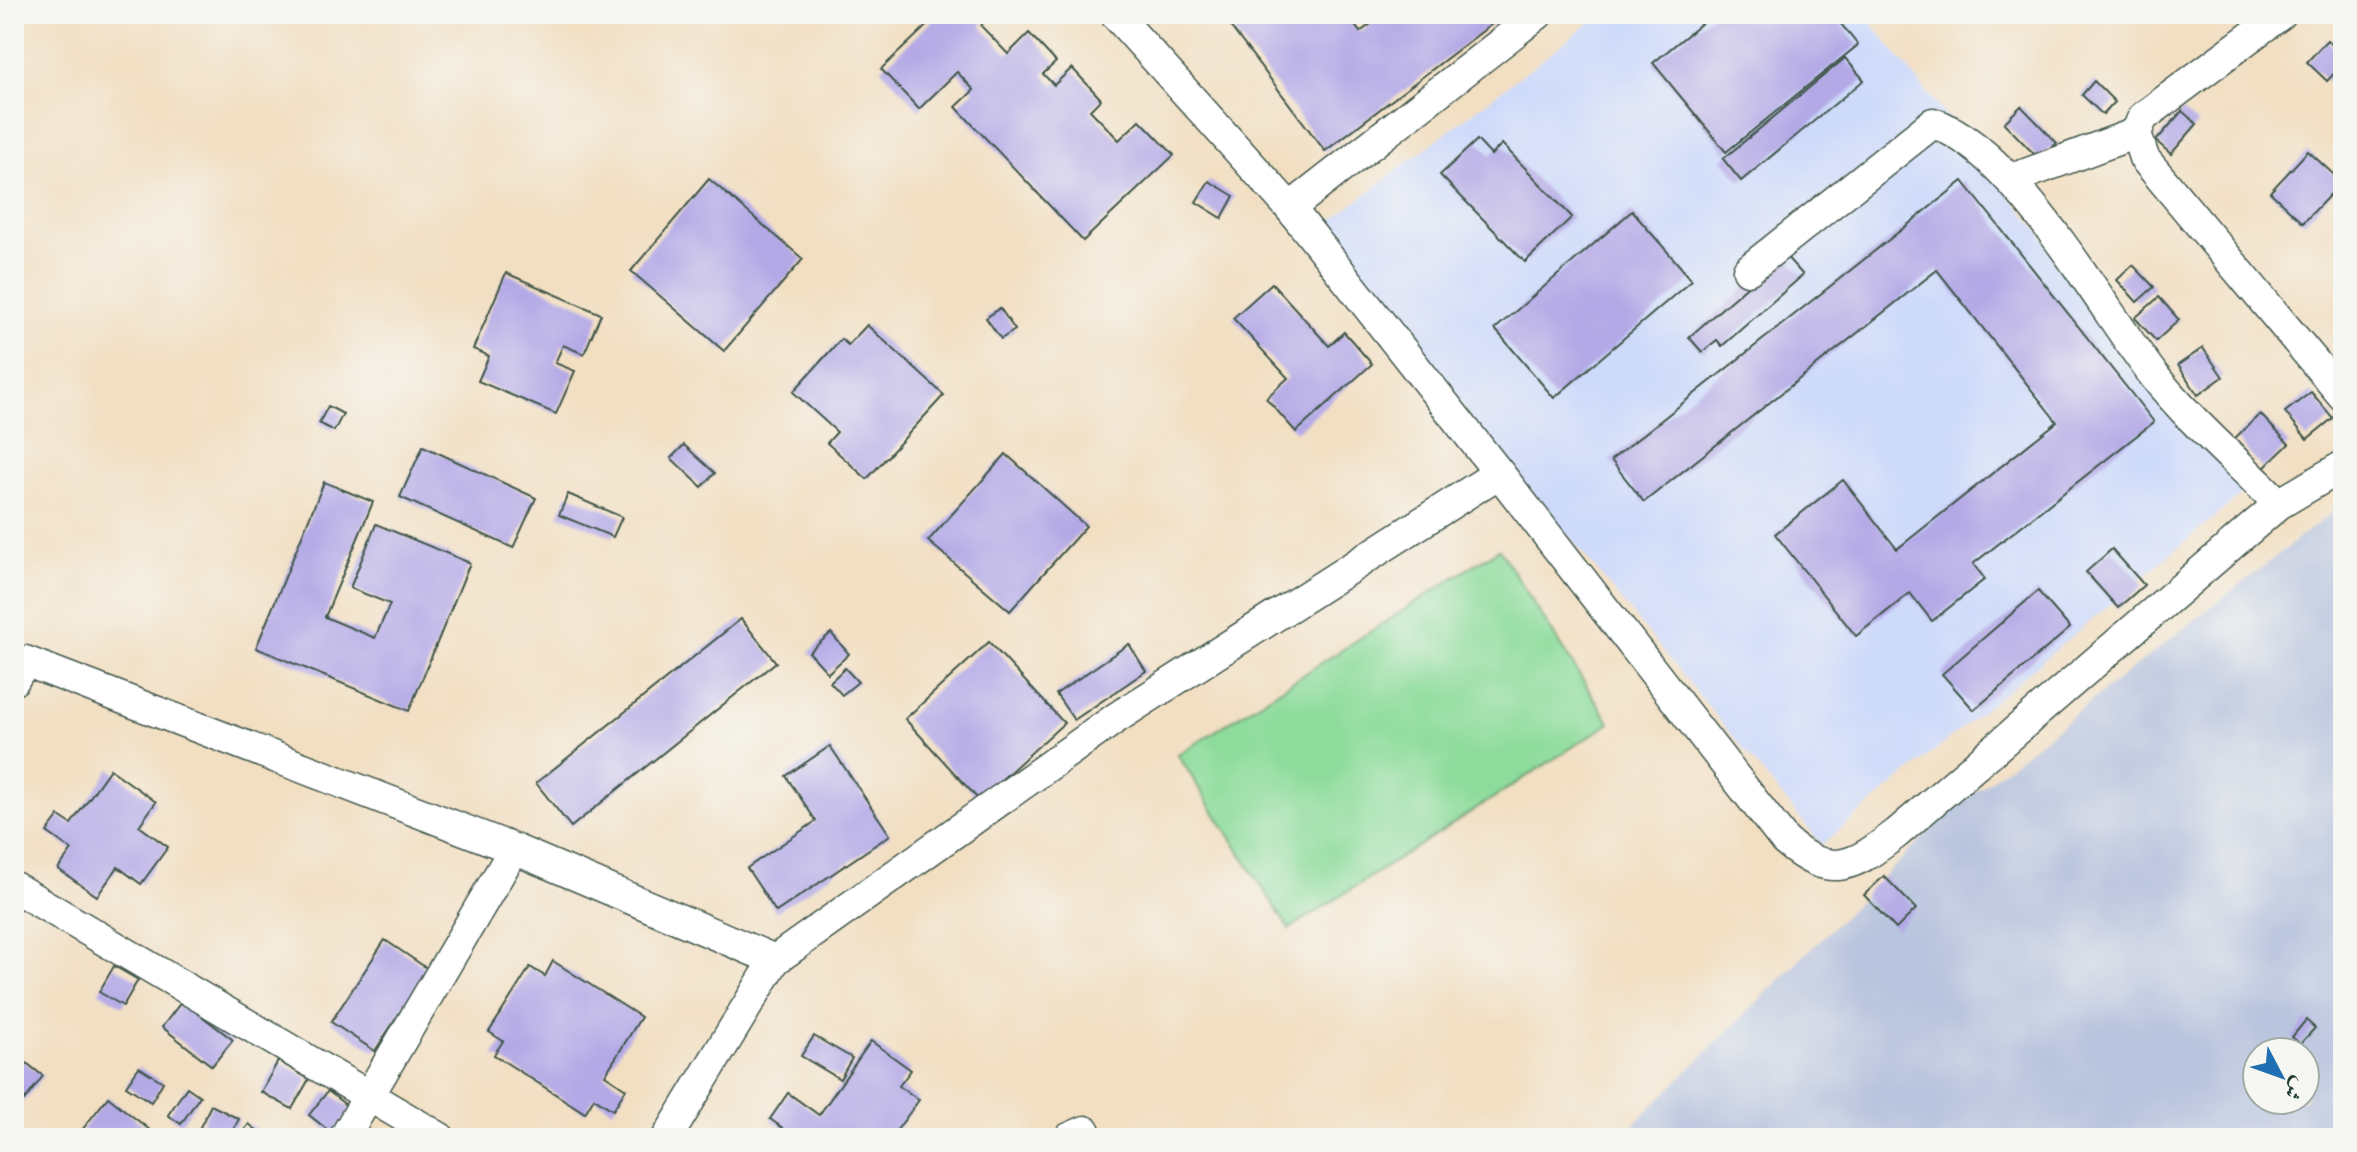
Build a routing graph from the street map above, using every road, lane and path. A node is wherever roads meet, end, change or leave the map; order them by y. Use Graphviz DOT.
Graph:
graph roads {
  1 [pos="1115,14"];
  2 [pos="1538,14"];
  3 [pos="2281,14"];
  4 [pos="2136,133"];
  5 [pos="2012,179"];
  6 [pos="1290,208"];
  7 [pos="1748,270"];
  8 [pos="2343,396"];
  9 [pos="2343,466"];
  10 [pos="1499,473"];
  11 [pos="2279,504"];
  12 [pos="18,666"];
  13 [pos="514,849"];
  14 [pos="14,887"];
  15 [pos="775,960"];
  16 [pos="368,1098"];
  17 [pos="344,1138"];
  18 [pos="440,1138"];
  19 [pos="667,1138"];
  1 -- 6 [label="street"];
  2 -- 6 [label="street"];
  3 -- 4 [label="street"];
  4 -- 5 [label="street"];
  4 -- 8 [label="street"];
  5 -- 7 [label="street"];
  5 -- 11 [label="street"];
  6 -- 10 [label="street"];
  9 -- 11 [label="street"];
  10 -- 11 [label="street"];
  10 -- 15 [label="street"];
  12 -- 13 [label="street"];
  13 -- 15 [label="street"];
  13 -- 16 [label="street"];
  14 -- 16 [label="street"];
  15 -- 19 [label="street"];
  16 -- 17 [label="street"];
  16 -- 18 [label="street"];
}
